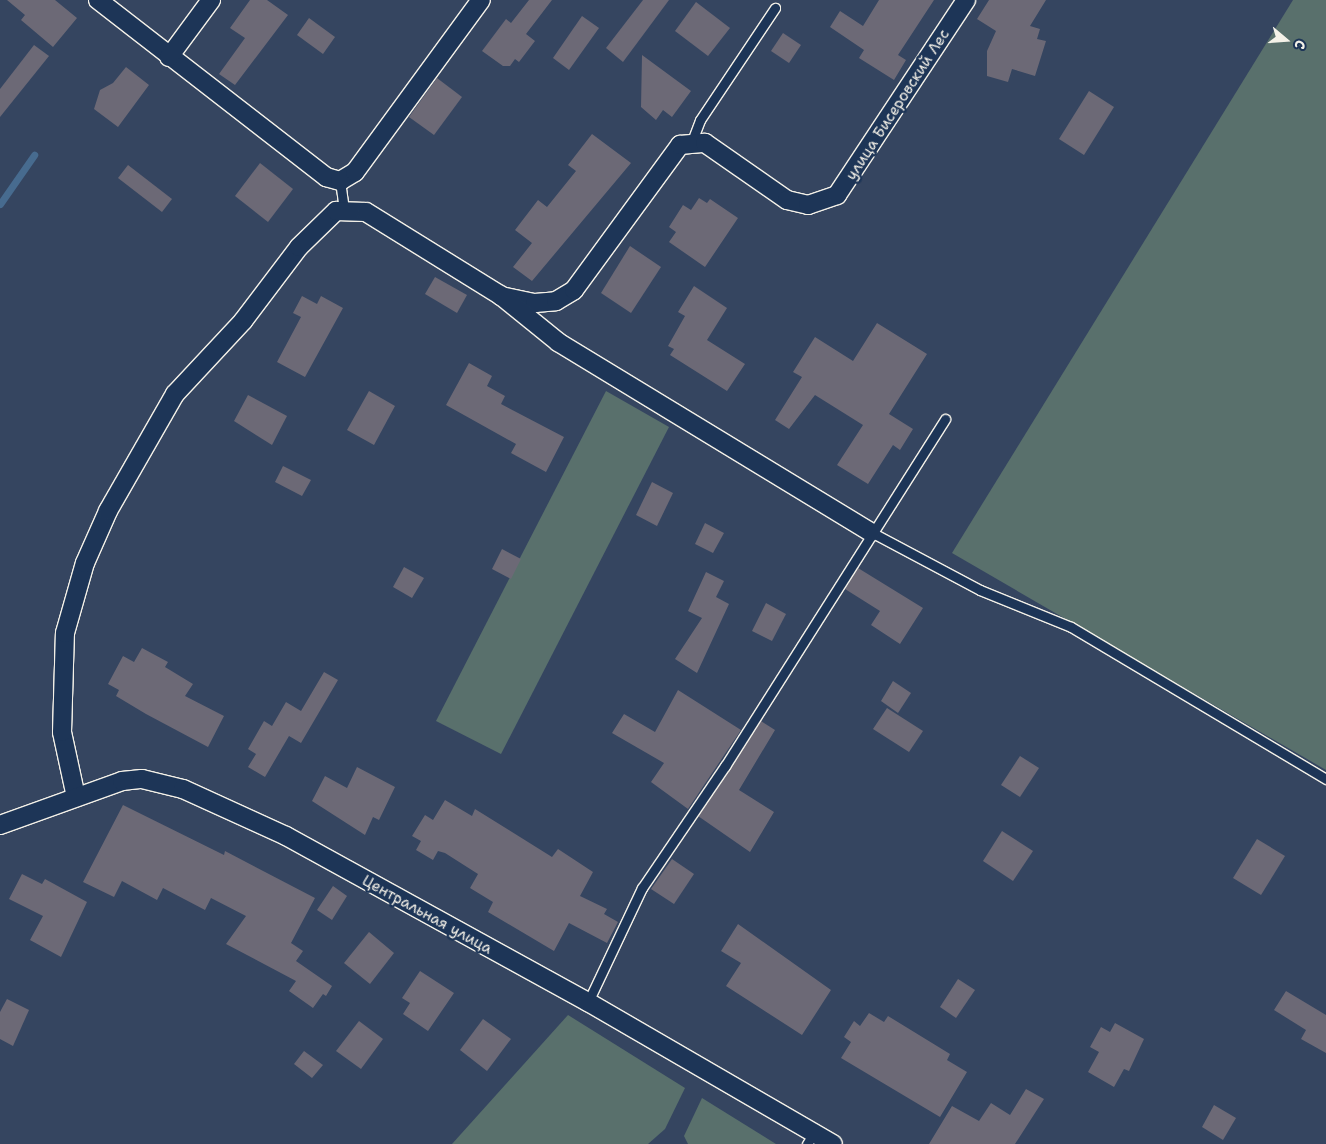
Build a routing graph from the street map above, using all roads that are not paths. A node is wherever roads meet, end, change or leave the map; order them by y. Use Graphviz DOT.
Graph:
graph roads {
  1 [pos="98,0"];
  2 [pos="211,0"];
  3 [pos="481,0"];
  4 [pos="966,0"];
  5 [pos="775,8"];
  6 [pos="169,57"];
  7 [pos="692,141"];
  8 [pos="340,181"];
  9 [pos="344,210"];
  10 [pos="500,296"];
  11 [pos="945,419"];
  12 [pos="871,532"];
  13 [pos="1326,779"];
  14 [pos="76,797"];
  15 [pos="0,825"];
  16 [pos="588,1002"];
  17 [pos="811,1138"];
  18 [pos="833,1144"];
  1 -- 6 [label="street"];
  2 -- 6 [label="street"];
  3 -- 8 [label="street"];
  4 -- 7 [label="street, улица Бисеровский Лес"];
  5 -- 7 [label="lane"];
  6 -- 8 [label="street"];
  7 -- 10 [label="street"];
  8 -- 9 [label="lane"];
  9 -- 10 [label="street"];
  9 -- 14 [label="street"];
  10 -- 12 [label="street"];
  11 -- 12 [label="lane"];
  12 -- 13 [label="lane"];
  12 -- 16 [label="lane"];
  14 -- 15 [label="street, Центральная улица"];
  14 -- 16 [label="street, Центральная улица"];
  16 -- 17 [label="street, Центральная улица"];
  17 -- 18 [label="street, Центральная улица"];
}
